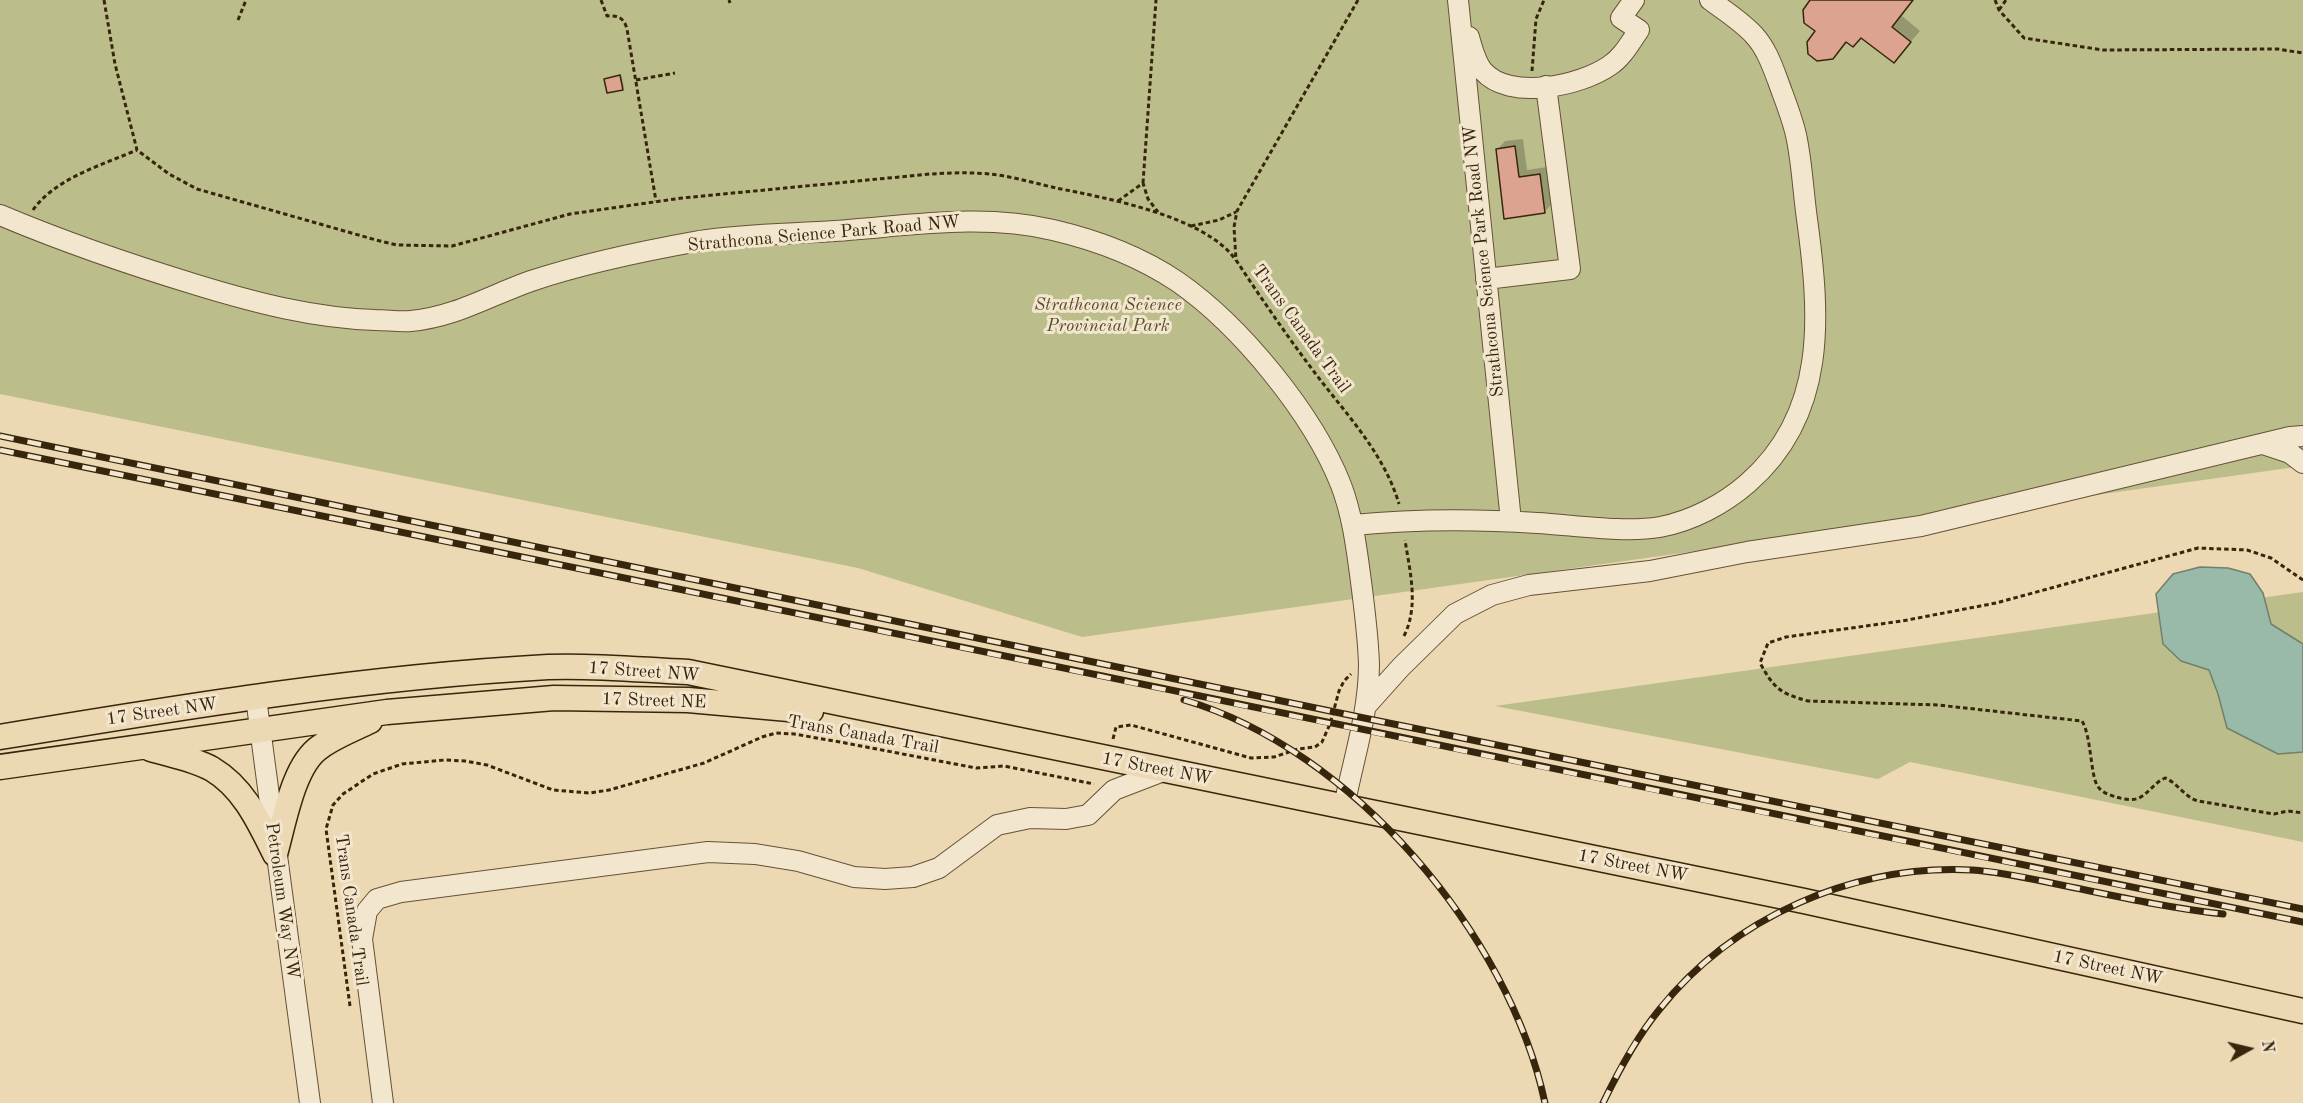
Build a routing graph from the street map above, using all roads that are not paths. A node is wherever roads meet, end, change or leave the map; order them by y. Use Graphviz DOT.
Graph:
graph roads {
  1 [pos="1458,0"];
  2 [pos="1634,0"];
  3 [pos="1710,0"];
  4 [pos="1539,87"];
  5 [pos="0,215"];
  6 [pos="1486,279"];
  7 [pos="2303,436"];
  8 [pos="2263,444"];
  9 [pos="2303,463"];
  10 [pos="1511,521"];
  11 [pos="1353,525"];
  12 [pos="256,698"];
  13 [pos="1366,706"];
  14 [pos="387,712"];
  15 [pos="921,721"];
  16 [pos="261,729"];
  17 [pos="0,737"];
  18 [pos="142,746"];
  19 [pos="0,766"];
  20 [pos="1166,770"];
  21 [pos="1344,807"];
  22 [pos="275,854"];
  23 [pos="2303,1011"];
  24 [pos="310,1103"];
  25 [pos="383,1103"];
  1 -- 4 [label="street, Strathcona Science Park Road NW"];
  1 -- 6 [label="street, Strathcona Science Park Road NW"];
  2 -- 4 [label="street, Strathcona Science Park Road NW"];
  3 -- 10 [label="street"];
  4 -- 6 [label="street"];
  5 -- 11 [label="street, Strathcona Science Park Road NW"];
  6 -- 10 [label="street, Strathcona Science Park Road NW"];
  7 -- 8 [label="street"];
  8 -- 9 [label="street"];
  8 -- 13 [label="street"];
  10 -- 11 [label="street"];
  11 -- 13 [label="street, Strathcona Science Park Road NW"];
  12 -- 15 [label="main road, 17 Street NW"];
  12 -- 16 [label="street, Petroleum Way NW"];
  12 -- 17 [label="main road, 17 Street NW"];
  13 -- 21 [label="street, Strathcona Science Park Road NW"];
  14 -- 15 [label="main road, 17 Street NE"];
  14 -- 16 [label="main road"];
  14 -- 22 [label="main road"];
  15 -- 20 [label="main road, 17 Street NW"];
  16 -- 18 [label="main road"];
  16 -- 22 [label="street, Petroleum Way NW"];
  18 -- 19 [label="main road, 17 Street NW"];
  18 -- 22 [label="main road"];
  20 -- 21 [label="main road, 17 Street NW"];
  20 -- 25 [label="street"];
  21 -- 23 [label="main road, 17 Street NW"];
  22 -- 24 [label="street, Petroleum Way NW"];
}
